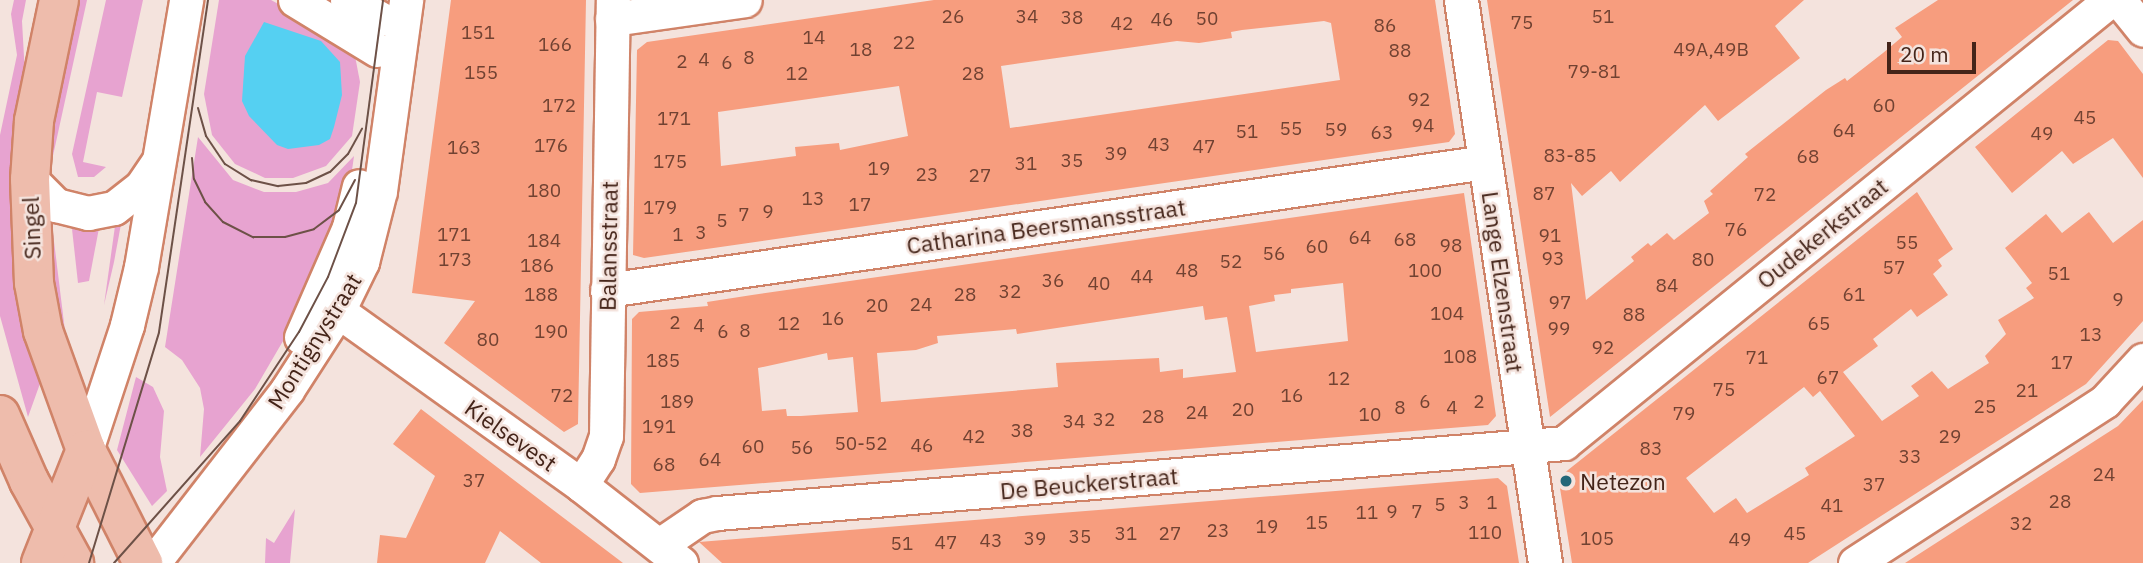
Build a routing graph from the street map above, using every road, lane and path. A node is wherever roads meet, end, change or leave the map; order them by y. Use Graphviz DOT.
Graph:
graph roads {
  1 [pos="60,0"];
  2 [pos="295,0"];
  3 [pos="347,0"];
  4 [pos="745,0"];
  5 [pos="1461,0"];
  6 [pos="2110,0"];
  7 [pos="2119,0"];
  8 [pos="187,6"];
  9 [pos="612,10"];
  10 [pos="386,17"];
  11 [pos="2143,30"];
  12 [pos="158,162"];
  13 [pos="1485,162"];
  14 [pos="30,179"];
  15 [pos="607,290"];
  16 [pos="338,311"];
  17 [pos="2143,360"];
  18 [pos="0,415"];
  19 [pos="1527,447"];
  20 [pos="86,450"];
  21 [pos="236,460"];
  22 [pos="582,485"];
  23 [pos="48,546"];
  24 [pos="671,554"];
  25 [pos="74,563"];
  26 [pos="143,563"];
  27 [pos="153,563"];
  28 [pos="1545,563"];
  29 [pos="1855,563"];
  1 -- 14 [label="main road, Singel"];
  2 -- 10 [label="street"];
  3 -- 10 [label="street"];
  4 -- 9 [label="street"];
  5 -- 13 [label="street, Lange Elzenstraat"];
  6 -- 19 [label="street, Oudekerkstraat"];
  7 -- 11 [label="street"];
  8 -- 12 [label="street"];
  9 -- 15 [label="street, Balansstraat"];
  10 -- 16 [label="street, Montignystraat"];
  10 -- 21 [label="street"];
  12 -- 14 [label="street"];
  12 -- 20 [label="street"];
  13 -- 15 [label="street, Catharina Beersmansstraat"];
  13 -- 19 [label="street, Lange Elzenstraat"];
  14 -- 20 [label="main road, Singel"];
  15 -- 22 [label="street, Balansstraat"];
  16 -- 21 [label="street, Montignystraat"];
  16 -- 22 [label="street, Kielsevest"];
  17 -- 29 [label="street"];
  18 -- 23 [label="main road"];
  19 -- 24 [label="street, De Beuckerstraat"];
  19 -- 28 [label="street, Lange Elzenstraat"];
  20 -- 23 [label="main road"];
  20 -- 26 [label="main road, Singel"];
  21 -- 27 [label="street, Montignystraat"];
  22 -- 24 [label="street, Kielsevest"];
  23 -- 25 [label="main road"];
}
